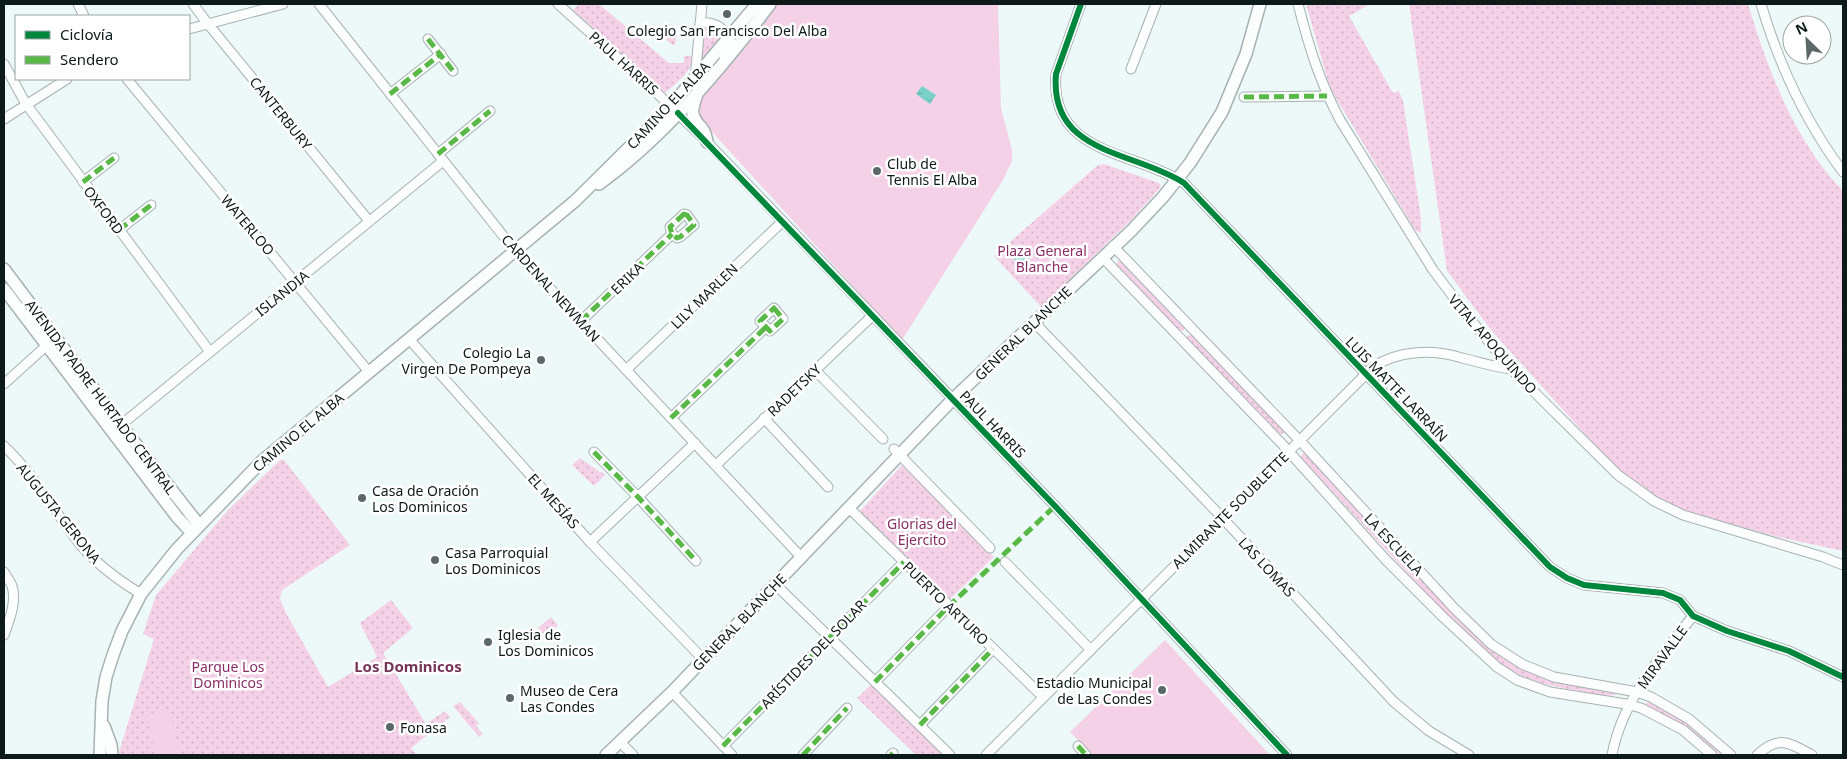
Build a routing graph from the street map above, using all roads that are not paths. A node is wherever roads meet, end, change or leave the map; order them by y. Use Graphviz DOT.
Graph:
graph roads {
  1 [pos="193,4"];
  2 [pos="283,4"];
  3 [pos="320,4"];
  4 [pos="558,4"];
  5 [pos="702,4"];
  6 [pos="757,4"];
  7 [pos="770,4"];
  8 [pos="1081,4"];
  9 [pos="1156,4"];
  10 [pos="1260,4"];
  11 [pos="1298,4"];
  12 [pos="1761,4"];
  13 [pos="700,23"];
  14 [pos="208,24"];
  15 [pos="190,29"];
  16 [pos="729,37"];
  17 [pos="428,39"];
  18 [pos="441,54"];
  19 [pos="723,62"];
  20 [pos="4,64"];
  21 [pos="1131,69"];
  22 [pos="453,71"];
  23 [pos="695,78"];
  24 [pos="65,80"];
  25 [pos="128,80"];
  26 [pos="698,91"];
  27 [pos="390,94"];
  28 [pos="1327,96"];
  29 [pos="1244,97"];
  30 [pos="26,104"];
  31 [pos="674,109"];
  32 [pos="490,111"];
  33 [pos="4,119"];
  34 [pos="707,142"];
  35 [pos="441,157"];
  36 [pos="114,158"];
  37 [pos="1843,172"];
  38 [pos="1178,179"];
  39 [pos="83,182"];
  40 [pos="151,205"];
  41 [pos="370,221"];
  42 [pos="783,221"];
  43 [pos="119,230"];
  44 [pos="672,234"];
  45 [pos="1113,246"];
  46 [pos="516,252"];
  47 [pos="1102,257"];
  48 [pos="4,269"];
  49 [pos="294,282"];
  50 [pos="4,289"];
  51 [pos="872,316"];
  52 [pos="581,321"];
  53 [pos="1034,322"];
  54 [pos="766,327"];
  55 [pos="1191,327"];
  56 [pos="1180,337"];
  57 [pos="409,339"];
  58 [pos="46,346"];
  59 [pos="210,352"];
  60 [pos="1511,369"];
  61 [pos="626,370"];
  62 [pos="815,370"];
  63 [pos="369,372"];
  64 [pos="1365,374"];
  65 [pos="4,384"];
  66 [pos="953,400"];
  67 [pos="671,418"];
  68 [pos="764,418"];
  69 [pos="121,425"];
  70 [pos="883,439"];
  71 [pos="1299,440"];
  72 [pos="695,443"];
  73 [pos="4,446"];
  74 [pos="1288,451"];
  75 [pos="594,452"];
  76 [pos="896,452"];
  77 [pos="716,465"];
  78 [pos="828,487"];
  79 [pos="638,496"];
  80 [pos="848,508"];
  81 [pos="1222,518"];
  82 [pos="196,529"];
  83 [pos="590,542"];
  84 [pos="990,548"];
  85 [pos="801,557"];
  86 [pos="696,561"];
  87 [pos="904,562"];
  88 [pos="1005,562"];
  89 [pos="1843,565"];
  90 [pos="4,572"];
  91 [pos="776,584"];
  92 [pos="141,594"];
  93 [pos="1142,598"];
  94 [pos="949,606"];
  95 [pos="1693,616"];
  96 [pos="4,635"];
  97 [pos="830,637"];
  98 [pos="993,649"];
  99 [pos="1091,650"];
  100 [pos="703,660"];
  101 [pos="1843,677"];
  102 [pos="875,682"];
  103 [pos="672,692"];
  104 [pos="1637,692"];
  105 [pos="1043,698"];
  106 [pos="1630,705"];
  107 [pos="847,708"];
  108 [pos="102,721"];
  109 [pos="920,725"];
  110 [pos="621,742"];
  111 [pos="723,746"];
  112 [pos="1078,746"];
  113 [pos="100,755"];
  114 [pos="112,755"];
  115 [pos="606,755"];
  116 [pos="633,755"];
  117 [pos="732,755"];
  118 [pos="803,755"];
  119 [pos="950,755"];
  120 [pos="986,755"];
  121 [pos="1086,755"];
  122 [pos="1287,755"];
  123 [pos="1469,755"];
  124 [pos="1612,755"];
  125 [pos="1712,755"];
  126 [pos="1731,755"];
  127 [pos="1757,755"];
  128 [pos="1812,755"];
  1 -- 14 [label="street, CANTERBURY"];
  2 -- 14 [label="street"];
  3 -- 27 [label="street, CARDENAL NEWMAN"];
  4 -- 31 [label="street, PAUL HARRIS"];
  5 -- 13 [label="street"];
  6 -- 16 [label="main road, CAMINO EL ALBA"];
  7 -- 19 [label="main road, CAMINO EL ALBA"];
  8 -- 38 [label="street, LUIS MATTE LARRAÍN"];
  9 -- 21 [label="street"];
  10 -- 38 [label="main road, GENERAL BLANCHE"];
  11 -- 28 [label="street, VITAL APOQUINDO"];
  12 -- 37 [label="street"];
  13 -- 16 [label="street"];
  13 -- 23 [label="street"];
  14 -- 15 [label="street"];
  14 -- 41 [label="street, CANTERBURY"];
  16 -- 19 [label="street"];
  16 -- 23 [label="main road, CAMINO EL ALBA"];
  17 -- 18 [label="street"];
  18 -- 22 [label="street"];
  18 -- 27 [label="street"];
  19 -- 26 [label="main road, CAMINO EL ALBA"];
  20 -- 30 [label="street, OXFORD"];
  23 -- 31 [label="main road, CAMINO EL ALBA"];
  24 -- 30 [label="street"];
  25 -- 49 [label="street, WATERLOO"];
  26 -- 31 [label="main road, CAMINO EL ALBA"];
  26 -- 34 [label="main road"];
  27 -- 35 [label="street, CARDENAL NEWMAN"];
  28 -- 29 [label="street"];
  28 -- 60 [label="street, VITAL APOQUINDO"];
  30 -- 33 [label="street"];
  30 -- 39 [label="street, OXFORD"];
  31 -- 34 [label="street, PAUL HARRIS"];
  31 -- 46 [label="main road, CAMINO EL ALBA"];
  32 -- 35 [label="street, ISLANDIA"];
  34 -- 42 [label="street, PAUL HARRIS"];
  35 -- 41 [label="street, ISLANDIA"];
  35 -- 46 [label="street, CARDENAL NEWMAN"];
  36 -- 39 [label="street"];
  38 -- 45 [label="main road, GENERAL BLANCHE"];
  38 -- 64 [label="street, LUIS MATTE LARRAÍN"];
  39 -- 43 [label="street, OXFORD"];
  40 -- 43 [label="street"];
  41 -- 49 [label="street, ISLANDIA"];
  42 -- 51 [label="street, PAUL HARRIS"];
  42 -- 61 [label="street, LILY MARLEN"];
  43 -- 59 [label="street, OXFORD"];
  44 -- 52 [label="street, ERIKA"];
  45 -- 47 [label="main road, GENERAL BLANCHE"];
  45 -- 55 [label="street, LA ESCUELA"];
  46 -- 52 [label="street, CARDENAL NEWMAN"];
  46 -- 57 [label="main road, CAMINO EL ALBA"];
  47 -- 53 [label="main road, GENERAL BLANCHE"];
  47 -- 56 [label="street, LA ESCUELA"];
  48 -- 69 [label="main road, AVENIDA PADRE HURTADO CENTRAL"];
  49 -- 59 [label="street, ISLANDIA"];
  49 -- 63 [label="street, WATERLOO"];
  50 -- 58 [label="main road, AVENIDA PADRE HURTADO CENTRAL"];
  51 -- 62 [label="street, RADETSKY"];
  51 -- 66 [label="street, PAUL HARRIS"];
  52 -- 61 [label="street, CARDENAL NEWMAN"];
  53 -- 66 [label="main road, GENERAL BLANCHE"];
  53 -- 81 [label="street, LAS LOMAS"];
  54 -- 67 [label="street"];
  55 -- 56 [label="street"];
  55 -- 71 [label="street, LA ESCUELA"];
  56 -- 74 [label="street, LA ESCUELA"];
  57 -- 63 [label="main road, CAMINO EL ALBA"];
  57 -- 83 [label="street, EL MESÍAS"];
  58 -- 65 [label="street"];
  58 -- 82 [label="main road, AVENIDA PADRE HURTADO CENTRAL"];
  59 -- 69 [label="street, ISLANDIA"];
  60 -- 64 [label="street, ALMIRANTE SOUBLETTE"];
  60 -- 89 [label="street, VITAL APOQUINDO"];
  61 -- 67 [label="street, CARDENAL NEWMAN"];
  62 -- 68 [label="street, RADETSKY"];
  62 -- 70 [label="street"];
  63 -- 82 [label="main road, CAMINO EL ALBA"];
  64 -- 71 [label="street, ALMIRANTE SOUBLETTE"];
  64 -- 95 [label="street, LUIS MATTE LARRAÍN"];
  66 -- 76 [label="main road, GENERAL BLANCHE"];
  66 -- 93 [label="street, PAUL HARRIS"];
  67 -- 72 [label="street, CARDENAL NEWMAN"];
  68 -- 77 [label="street, RADETSKY"];
  68 -- 78 [label="street"];
  69 -- 82 [label="main road, AVENIDA PADRE HURTADO CENTRAL"];
  71 -- 74 [label="street, ALMIRANTE SOUBLETTE"];
  71 -- 104 [label="street, LA ESCUELA"];
  72 -- 77 [label="street, CARDENAL NEWMAN"];
  72 -- 79 [label="street"];
  73 -- 92 [label="street, AUGUSTA GERONA"];
  74 -- 81 [label="street, ALMIRANTE SOUBLETTE"];
  74 -- 106 [label="street, LA ESCUELA"];
  75 -- 79 [label="street"];
  76 -- 80 [label="main road, GENERAL BLANCHE"];
  76 -- 84 [label="street"];
  77 -- 85 [label="street, CARDENAL NEWMAN"];
  79 -- 83 [label="street"];
  79 -- 86 [label="street"];
  80 -- 85 [label="main road, GENERAL BLANCHE"];
  80 -- 87 [label="street, PUERTO ARTURO"];
  81 -- 93 [label="street, ALMIRANTE SOUBLETTE"];
  81 -- 123 [label="street, LAS LOMAS"];
  82 -- 92 [label="main road, CAMINO EL ALBA"];
  83 -- 100 [label="street, EL MESÍAS"];
  85 -- 91 [label="main road, GENERAL BLANCHE"];
  87 -- 94 [label="street, PUERTO ARTURO"];
  87 -- 97 [label="street, ARÍSTIDES DEL SOLAR"];
  88 -- 99 [label="street"];
  90 -- 96 [label="street"];
  91 -- 97 [label="street"];
  91 -- 100 [label="main road, GENERAL BLANCHE"];
  92 -- 108 [label="main road, CAMINO EL ALBA"];
  93 -- 99 [label="street, ALMIRANTE SOUBLETTE"];
  93 -- 122 [label="street, PAUL HARRIS"];
  94 -- 98 [label="street, PUERTO ARTURO"];
  94 -- 102 [label="street"];
  95 -- 101 [label="street, LUIS MATTE LARRAÍN"];
  95 -- 104 [label="street, MIRAVALLE"];
  97 -- 102 [label="street"];
  97 -- 111 [label="street, ARÍSTIDES DEL SOLAR"];
  98 -- 105 [label="street, PUERTO ARTURO"];
  98 -- 109 [label="street"];
  99 -- 105 [label="street, ALMIRANTE SOUBLETTE"];
  100 -- 103 [label="main road, GENERAL BLANCHE"];
  102 -- 109 [label="street"];
  103 -- 110 [label="main road, GENERAL BLANCHE"];
  103 -- 111 [label="street"];
  104 -- 106 [label="street, MIRAVALLE"];
  104 -- 126 [label="street, LA ESCUELA"];
  105 -- 120 [label="street, ALMIRANTE SOUBLETTE"];
  106 -- 124 [label="street, MIRAVALLE"];
  106 -- 125 [label="street, LA ESCUELA"];
  107 -- 118 [label="street"];
  108 -- 113 [label="main road, CAMINO EL ALBA"];
  108 -- 114 [label="main road, CAMINO EL ALBA"];
  109 -- 119 [label="street"];
  110 -- 115 [label="main road, GENERAL BLANCHE"];
  110 -- 116 [label="street"];
  111 -- 117 [label="street"];
  112 -- 121 [label="street"];
  127 -- 128 [label="street"];
}
